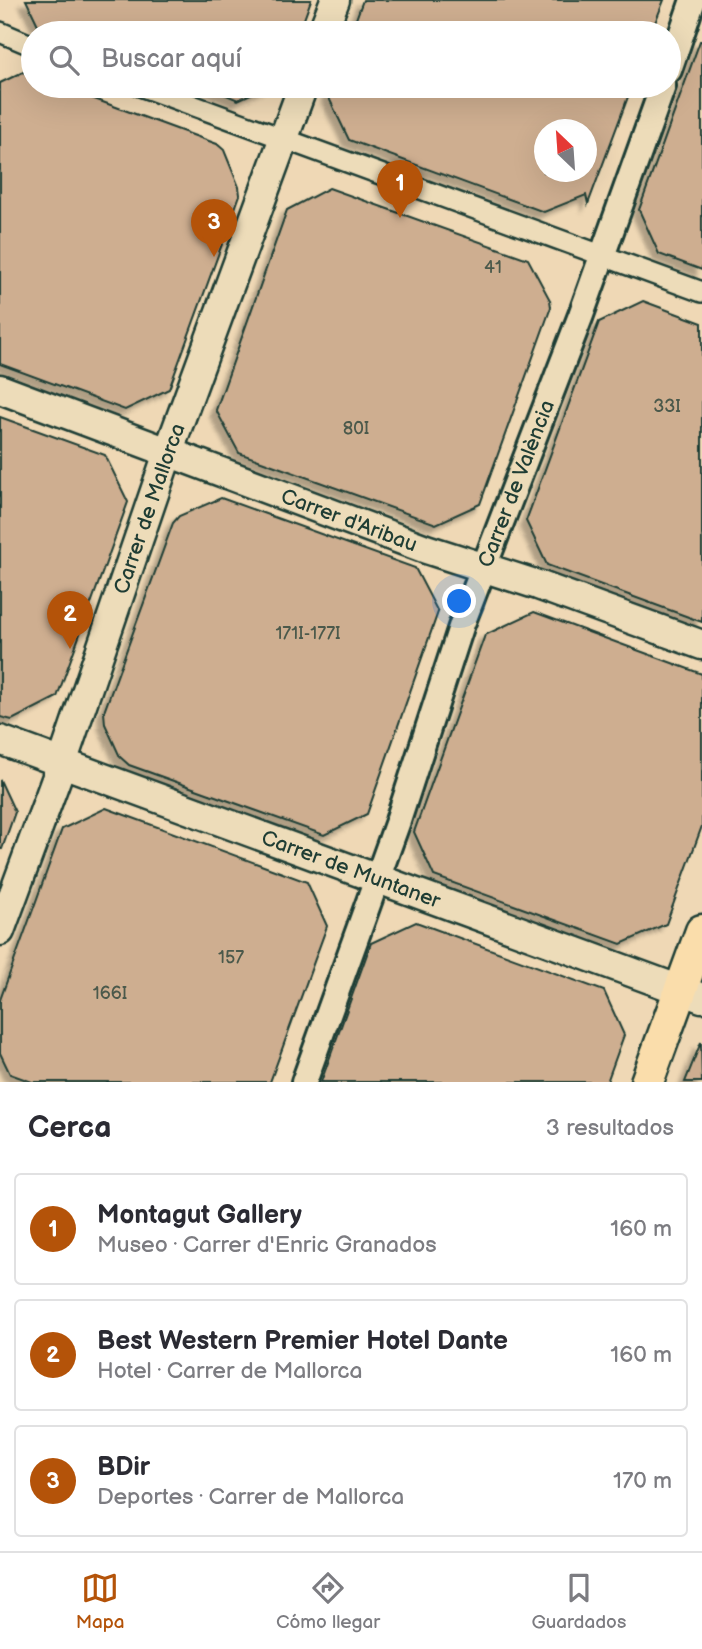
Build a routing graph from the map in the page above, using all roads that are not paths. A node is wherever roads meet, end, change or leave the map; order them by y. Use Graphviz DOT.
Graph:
graph roads {
  1 [pos="335,0"];
  2 [pos="694,0"];
  3 [pos="327,21"];
  4 [pos="0,32"];
  5 [pos="681,36"];
  6 [pos="21,41"];
  7 [pos="173,98"];
  8 [pos="299,98"];
  9 [pos="659,98"];
  10 [pos="284,138"];
  11 [pos="602,253"];
  12 [pos="702,292"];
  13 [pos="0,389"];
  14 [pos="169,450"];
  15 [pos="484,567"];
  16 [pos="702,645"];
  17 [pos="0,740"];
  18 [pos="62,763"];
  19 [pos="377,878"];
  20 [pos="702,931"];
  21 [pos="0,932"];
  22 [pos="691,994"];
  23 [pos="304,1082"];
  24 [pos="647,1082"];
  1 -- 3 [label="main road"];
  2 -- 5 [label="street"];
  4 -- 6 [label="street"];
  7 -- 10 [label="street"];
  8 -- 10 [label="main road, Carrer de Mallorca"];
  9 -- 11 [label="street, Carrer de València"];
  10 -- 11 [label="street"];
  10 -- 14 [label="main road, Carrer de Mallorca"];
  11 -- 12 [label="street"];
  11 -- 15 [label="street, Carrer de València"];
  13 -- 14 [label="main road, Carrer d'Aribau"];
  14 -- 15 [label="main road, Carrer d'Aribau"];
  14 -- 18 [label="main road, Carrer de Mallorca"];
  15 -- 16 [label="main road, Carrer d'Aribau"];
  15 -- 19 [label="street, Carrer de València"];
  17 -- 18 [label="main road, Carrer de Muntaner"];
  18 -- 19 [label="main road, Carrer de Muntaner"];
  18 -- 21 [label="main road, Carrer de Mallorca"];
  19 -- 22 [label="main road, Carrer de Muntaner"];
  19 -- 23 [label="street, Carrer de València"];
  20 -- 22 [label="main road"];
  22 -- 24 [label="main road"];
}
